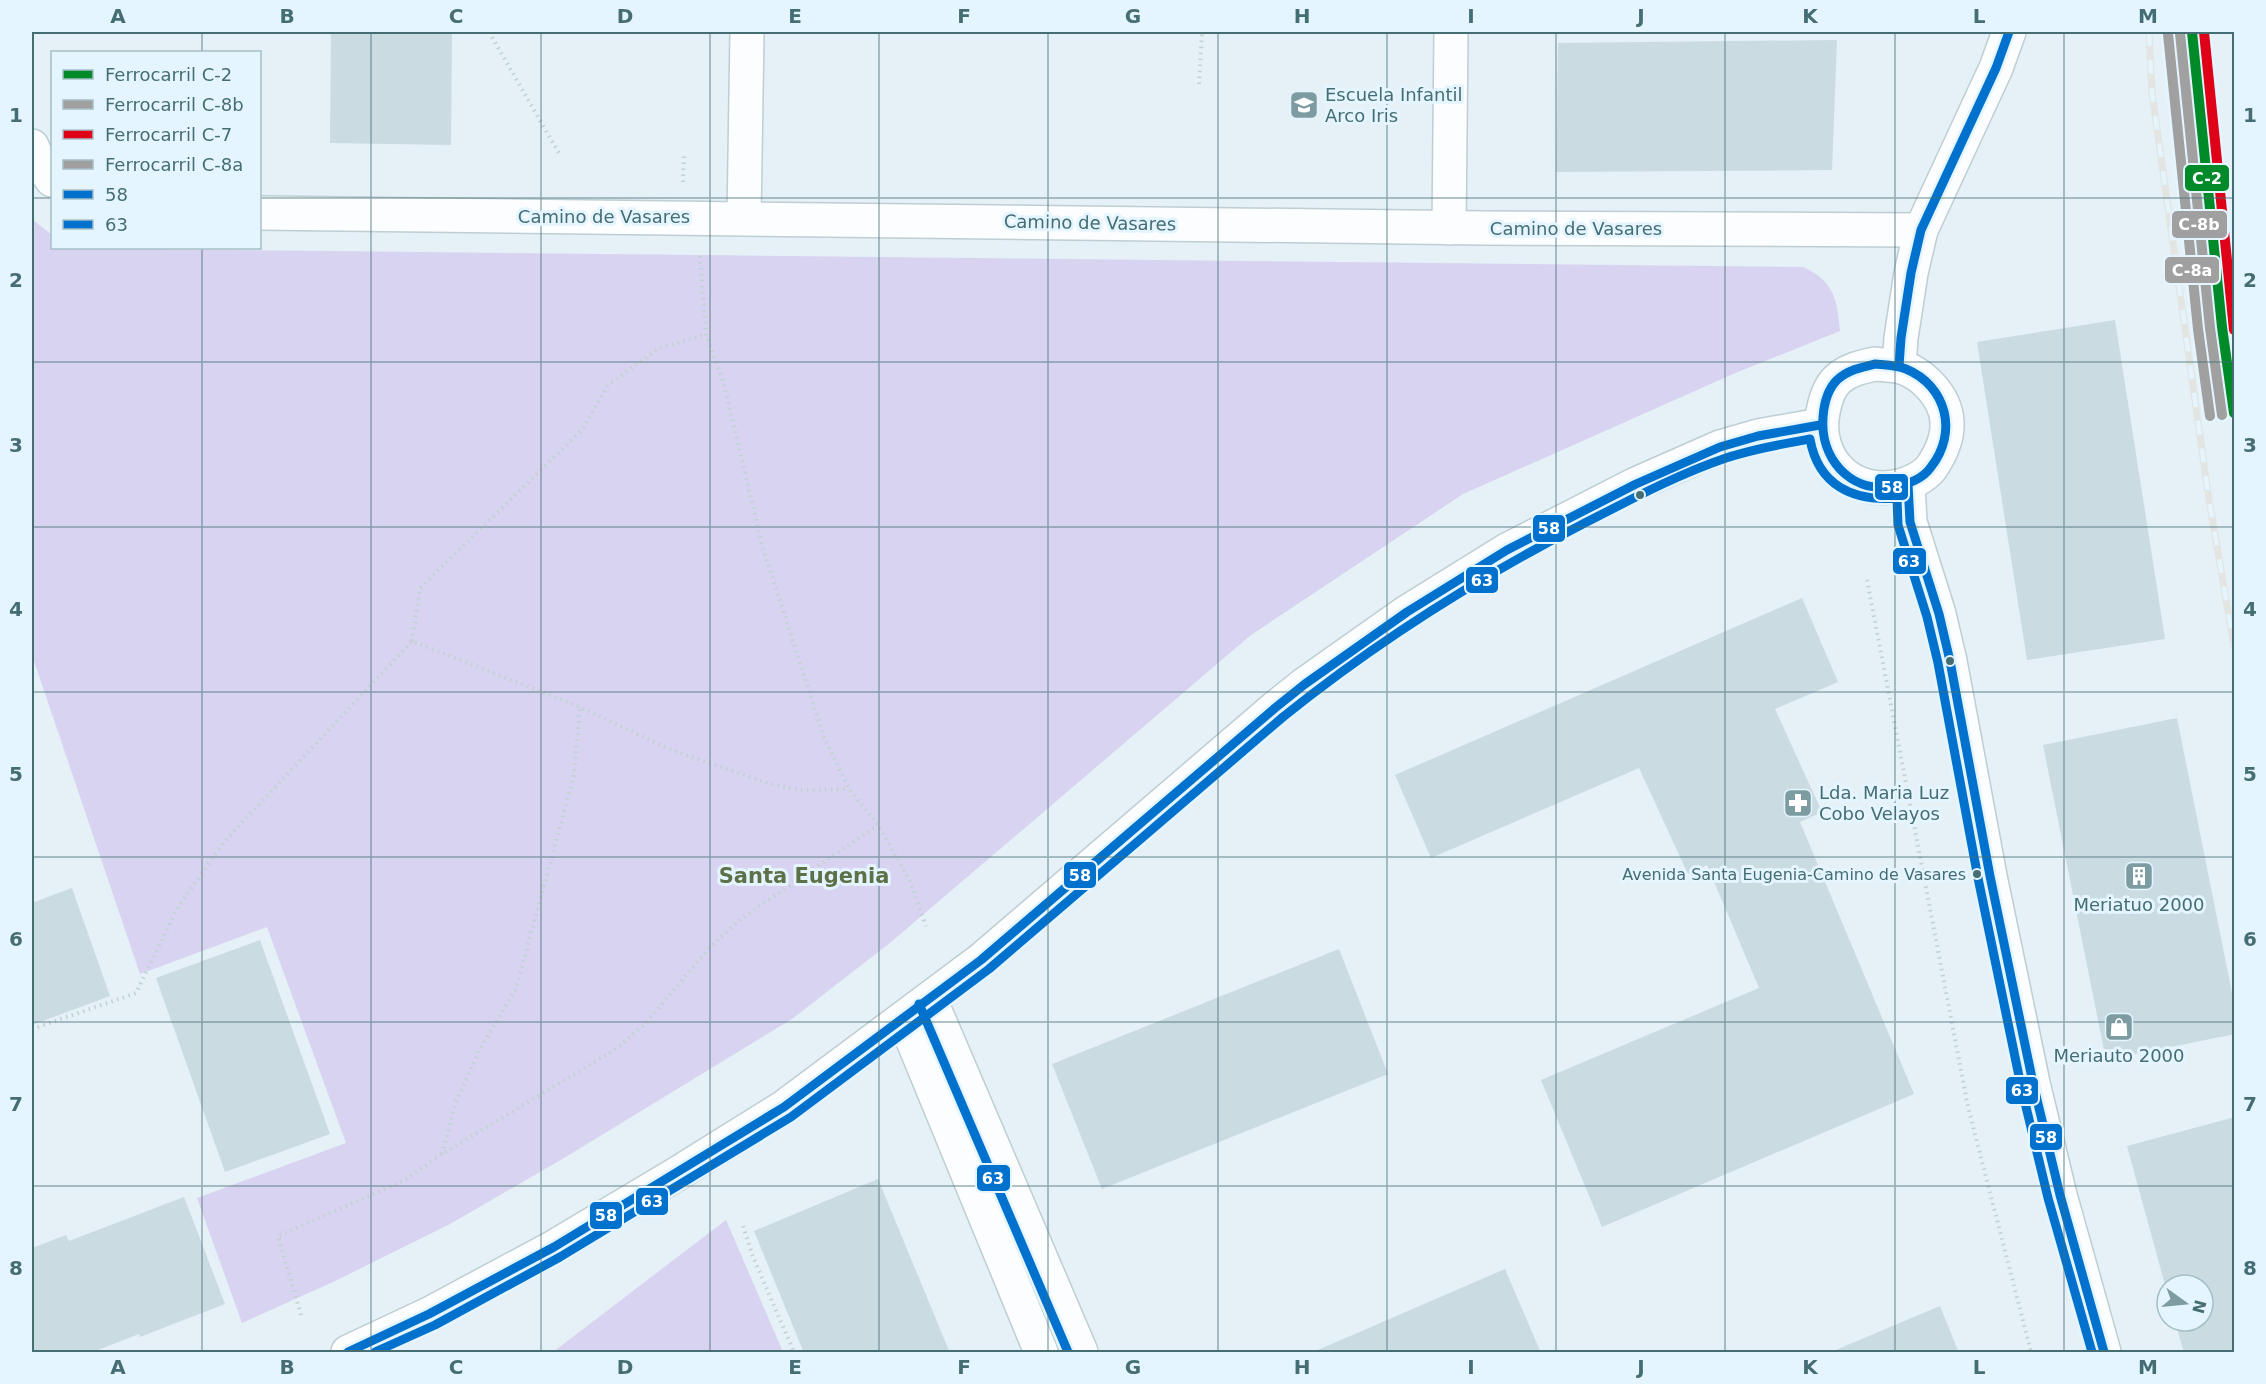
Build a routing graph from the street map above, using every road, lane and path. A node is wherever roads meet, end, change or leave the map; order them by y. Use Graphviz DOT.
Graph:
graph roads {
  1 [pos="489,32"];
  2 [pos="747,32"];
  3 [pos="1202,32"];
  4 [pos="1451,32"];
  5 [pos="2009,32"];
  6 [pos="1200,84"];
  7 [pos="32,146"];
  8 [pos="684,153"];
  9 [pos="560,155"];
  10 [pos="51,179"];
  11 [pos="683,184"];
  12 [pos="261,213"];
  13 [pos="744,218"];
  14 [pos="1449,228"];
  15 [pos="1921,230"];
  16 [pos="699,247"];
  17 [pos="706,334"];
  18 [pos="1899,366"];
  19 [pos="1820,425"];
  20 [pos="1908,484"];
  21 [pos="1867,580"];
  22 [pos="412,641"];
  23 [pos="580,707"];
  24 [pos="849,789"];
  25 [pos="878,825"];
  26 [pos="926,926"];
  27 [pos="930,999"];
  28 [pos="904,1019"];
  29 [pos="32,1029"];
  30 [pos="442,1154"];
  31 [pos="743,1226"];
  32 [pos="301,1315"];
  33 [pos="348,1353"];
  34 [pos="794,1353"];
  35 [pos="1041,1353"];
  36 [pos="1081,1353"];
  37 [pos="2031,1353"];
  38 [pos="2104,1353"];
  1 -- 9 [label="path"];
  2 -- 13 [label="street"];
  3 -- 6 [label="path"];
  4 -- 14 [label="street"];
  5 -- 15 [label="street"];
  7 -- 10 [label="street"];
  8 -- 11 [label="path"];
  12 -- 13 [label="street, Camino de Vasares"];
  13 -- 14 [label="street, Camino de Vasares"];
  14 -- 15 [label="street, Camino de Vasares"];
  15 -- 18 [label="street"];
  16 -- 17 [label="path"];
  17 -- 22 [label="path"];
  17 -- 24 [label="path"];
  18 -- 19 [label="street"];
  18 -- 20 [label="street"];
  19 -- 20 [label="street"];
  19 -- 27 [label="street"];
  20 -- 38 [label="street"];
  21 -- 37 [label="path"];
  22 -- 23 [label="path"];
  22 -- 29 [label="path"];
  23 -- 24 [label="path"];
  23 -- 30 [label="path"];
  24 -- 25 [label="path"];
  25 -- 26 [label="path"];
  25 -- 30 [label="path"];
  27 -- 28 [label="street"];
  27 -- 36 [label="street"];
  28 -- 33 [label="street"];
  28 -- 35 [label="street"];
  30 -- 32 [label="path"];
  31 -- 34 [label="path"];
}
